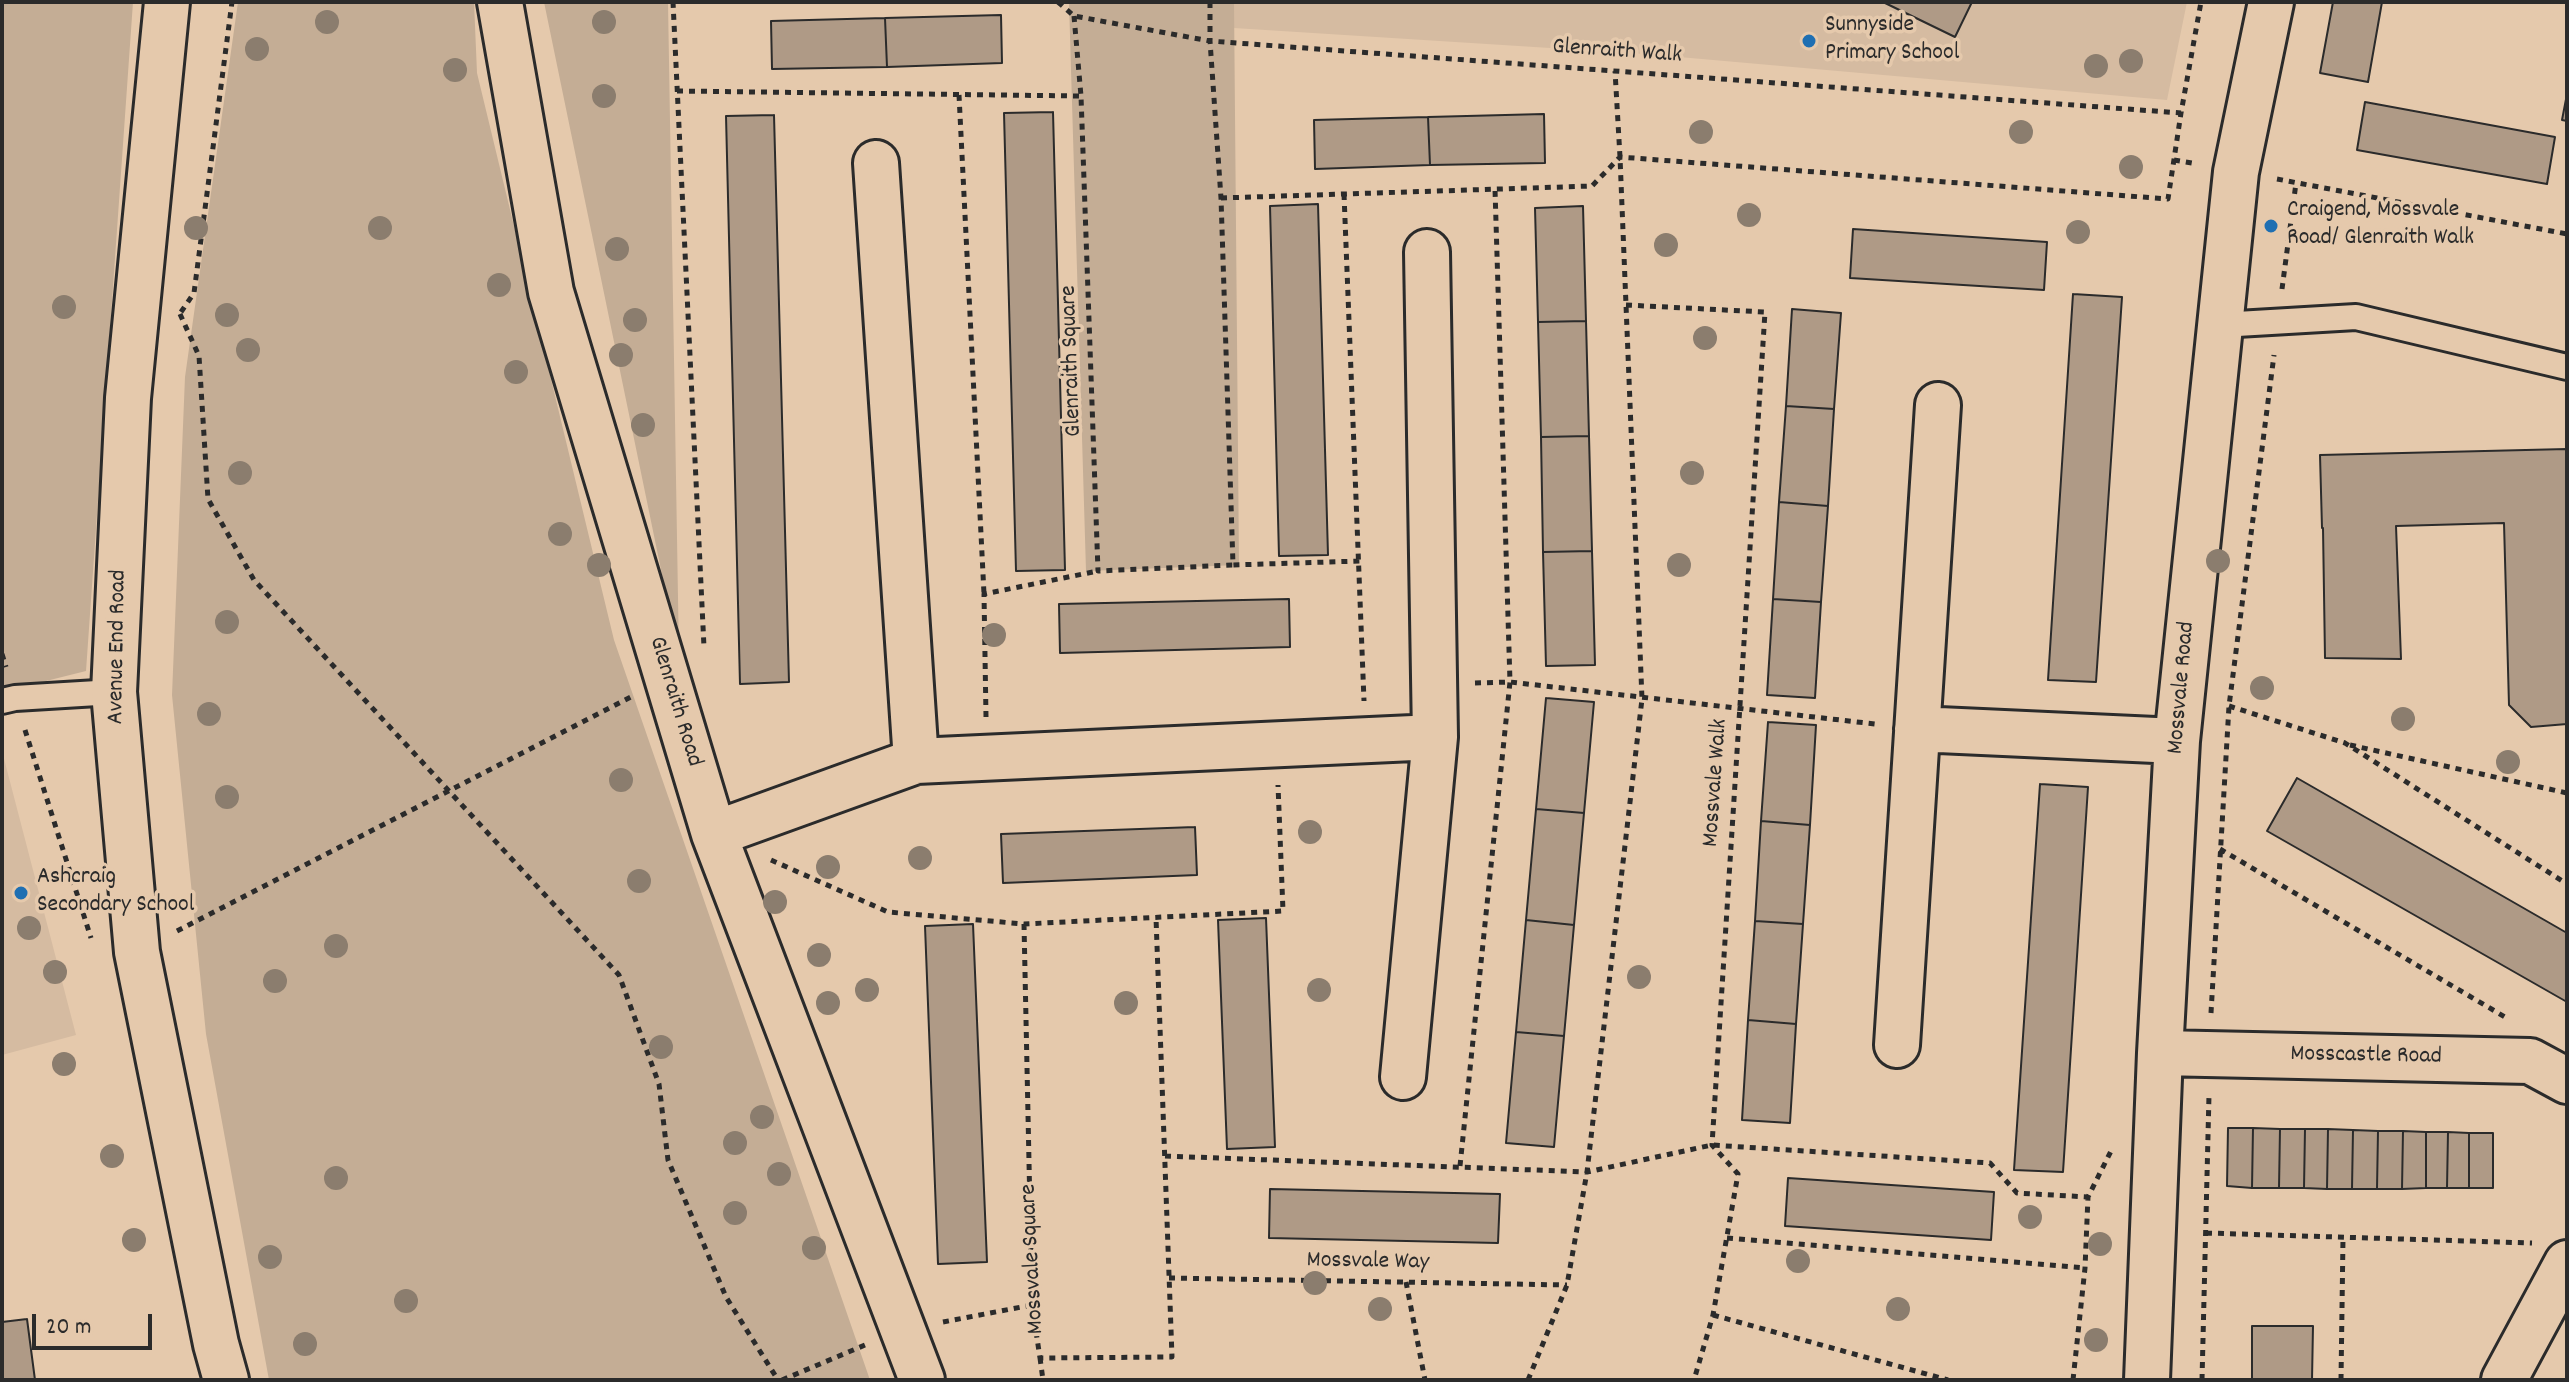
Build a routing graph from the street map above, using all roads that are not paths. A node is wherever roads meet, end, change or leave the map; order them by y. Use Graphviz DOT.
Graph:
graph roads {
  1 [pos="167,2"];
  2 [pos="500,2"];
  3 [pos="2271,2"];
  4 [pos="876,163"];
  5 [pos="1427,252"];
  6 [pos="2220,325"];
  7 [pos="2567,367"];
  8 [pos="1938,405"];
  9 [pos="114,692"];
  10 [pos="8,700"];
  11 [pos="1917,729"];
  12 [pos="1435,737"];
  13 [pos="2177,741"];
  14 [pos="916,761"];
  15 [pos="714,834"];
  16 [pos="1897,1045"];
  17 [pos="2160,1053"];
  18 [pos="1403,1077"];
  19 [pos="2567,1081"];
  20 [pos="2551,1253"];
  21 [pos="226,1380"];
  22 [pos="922,1380"];
  23 [pos="2147,1380"];
  24 [pos="2504,1380"];
  1 -- 9 [label="street, Avenue End Road"];
  2 -- 15 [label="street, Glenraith Road"];
  3 -- 6 [label="street, Mossvale Road"];
  4 -- 14 [label="street"];
  5 -- 12 [label="street"];
  6 -- 7 [label="lane"];
  6 -- 13 [label="street, Mossvale Road"];
  8 -- 11 [label="street"];
  9 -- 10 [label="lane"];
  9 -- 21 [label="street, Avenue End Road"];
  11 -- 13 [label="street"];
  11 -- 16 [label="street"];
  12 -- 14 [label="street"];
  12 -- 18 [label="street"];
  13 -- 17 [label="street, Mossvale Road"];
  14 -- 15 [label="street"];
  15 -- 22 [label="street, Glenraith Road"];
  17 -- 19 [label="street, Mosscastle Road"];
  17 -- 23 [label="street, Mossvale Road"];
  20 -- 24 [label="street"];
}
